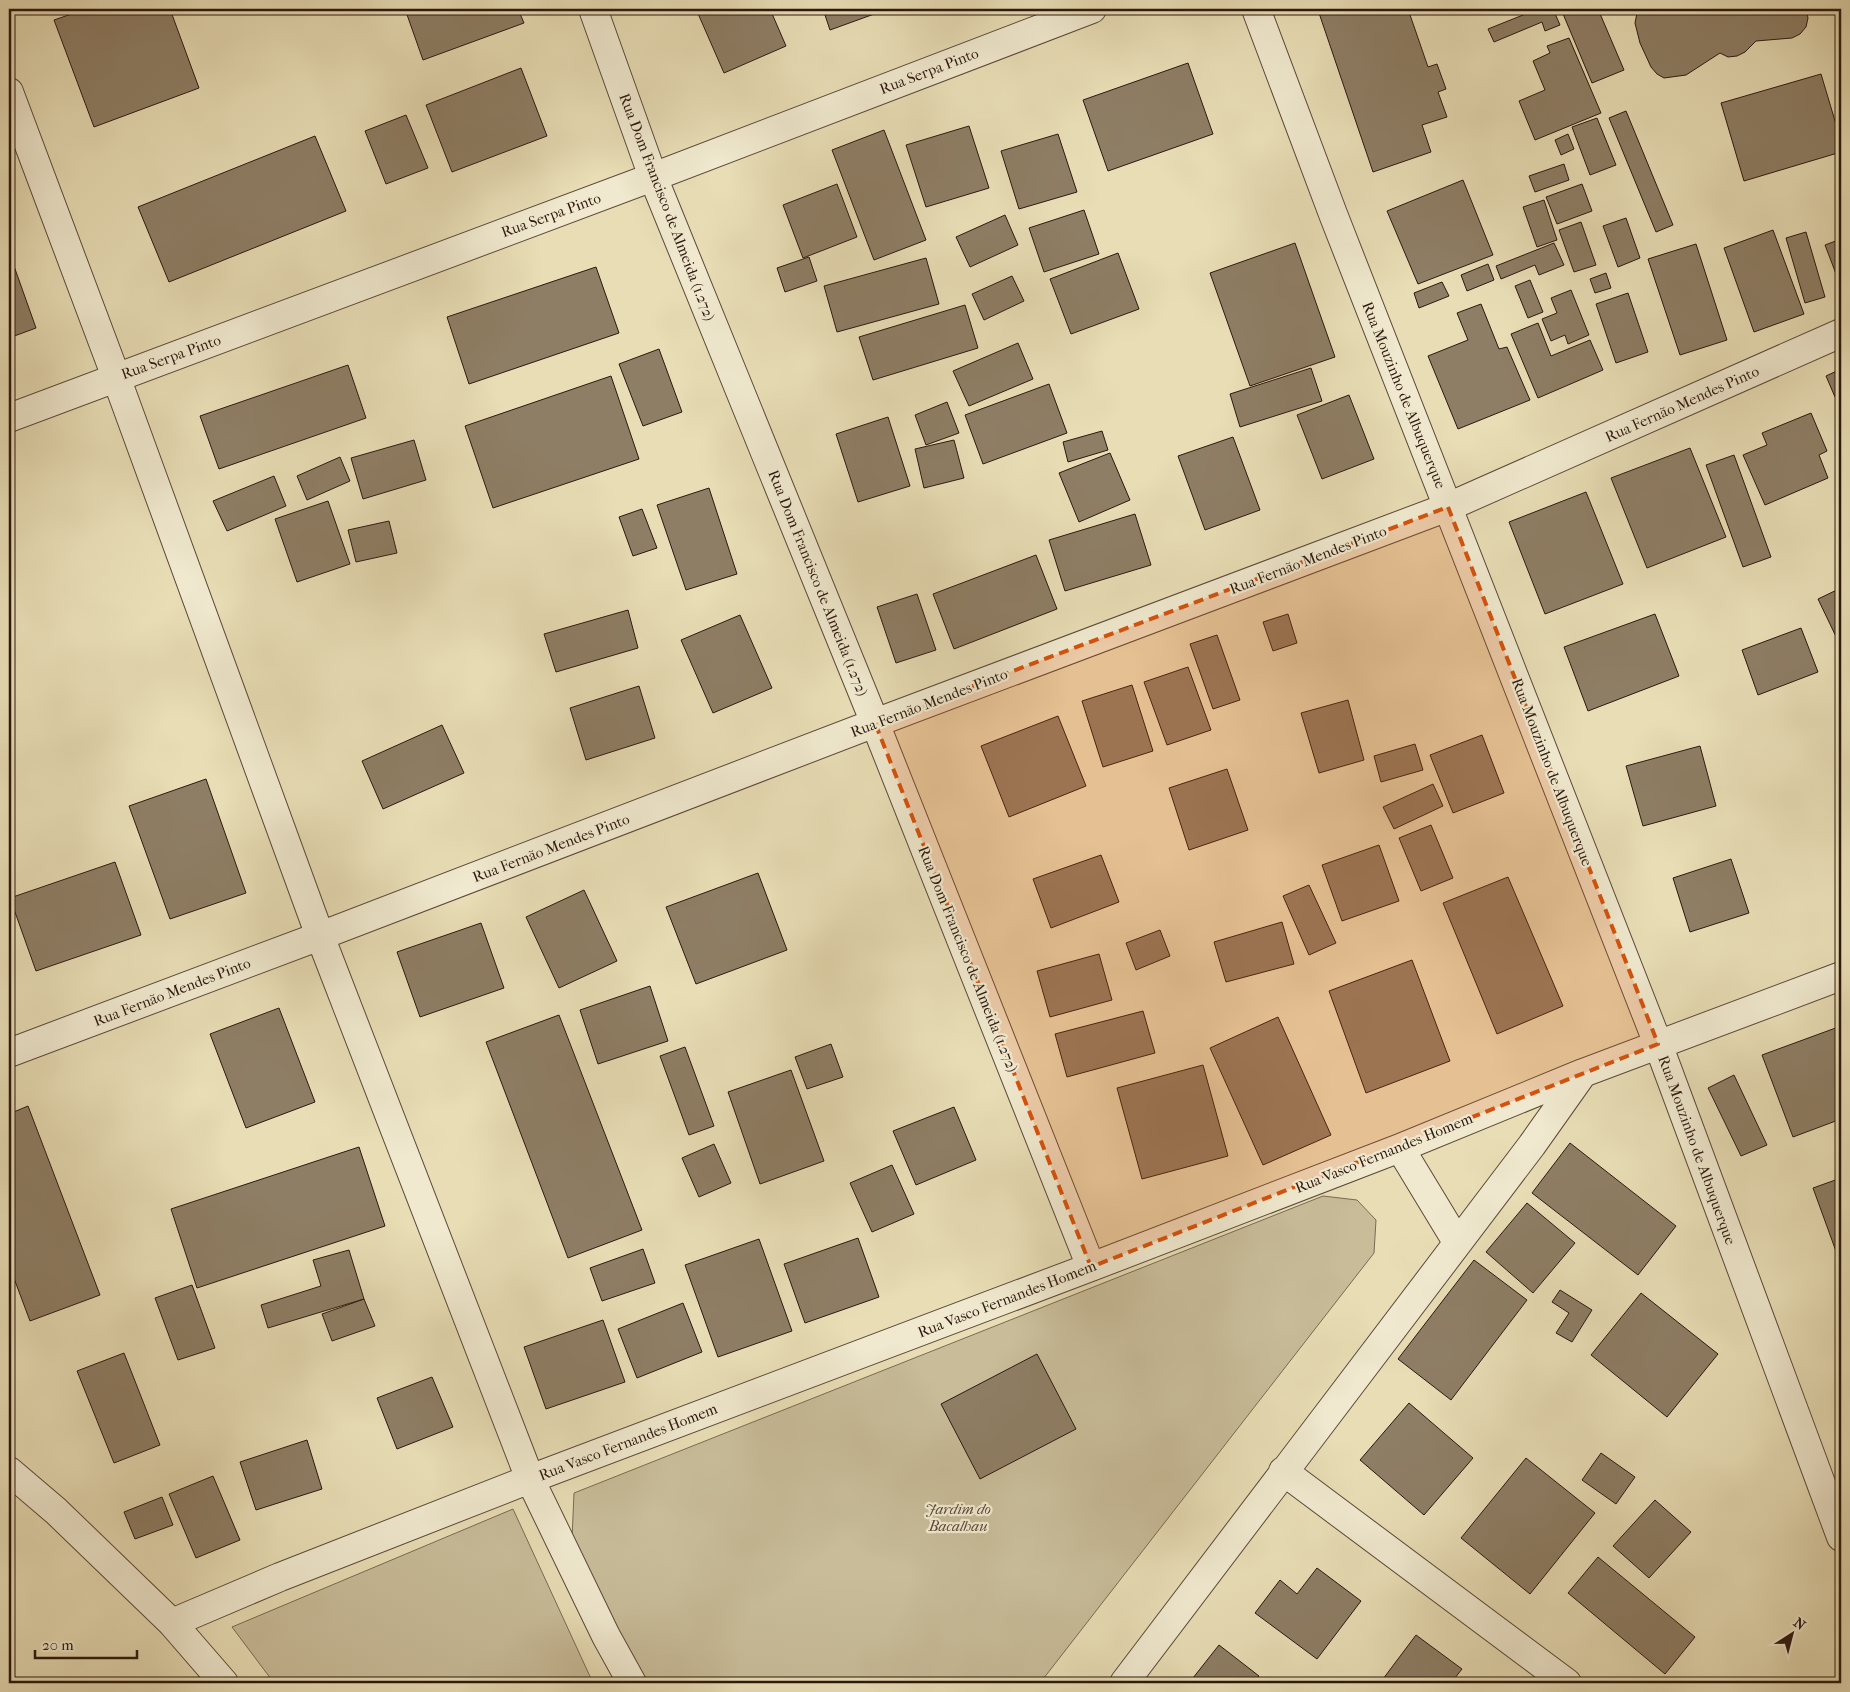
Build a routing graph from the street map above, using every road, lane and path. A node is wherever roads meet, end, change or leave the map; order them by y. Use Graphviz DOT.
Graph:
graph roads {
  1 [pos="593,9"];
  2 [pos="1092,9"];
  3 [pos="1256,9"];
  4 [pos="9,92"];
  5 [pos="653,178"];
  6 [pos="1841,333"];
  7 [pos="116,377"];
  8 [pos="9,418"];
  9 [pos="1448,507"];
  10 [pos="875,723"];
  11 [pos="320,936"];
  12 [pos="1841,976"];
  13 [pos="1658,1044"];
  14 [pos="9,1053"];
  15 [pos="1583,1074"];
  16 [pos="1400,1148"];
  17 [pos="1457,1242"];
  18 [pos="1091,1267"];
  19 [pos="9,1471"];
  20 [pos="1283,1471"];
  21 [pos="530,1479"];
  22 [pos="1841,1537"];
  23 [pos="172,1622"];
  24 [pos="224,1683"];
  25 [pos="632,1683"];
  26 [pos="1124,1683"];
  27 [pos="1568,1683"];
  1 -- 5 [label="street, Rua Dom Francisco de Almeida (1.272)"];
  2 -- 5 [label="street, Rua Serpa Pinto"];
  3 -- 9 [label="street, Rua Mouzinho de Albuquerque"];
  4 -- 7 [label="street"];
  5 -- 7 [label="street, Rua Serpa Pinto"];
  5 -- 10 [label="street, Rua Dom Francisco de Almeida (1.272)"];
  6 -- 9 [label="street, Rua Fernão Mendes Pinto"];
  7 -- 8 [label="street, Rua Serpa Pinto"];
  7 -- 11 [label="street"];
  9 -- 10 [label="street, Rua Fernão Mendes Pinto"];
  9 -- 13 [label="street, Rua Mouzinho de Albuquerque"];
  10 -- 11 [label="street, Rua Fernão Mendes Pinto"];
  10 -- 18 [label="street, Rua Dom Francisco de Almeida (1.272)"];
  11 -- 14 [label="street, Rua Fernão Mendes Pinto"];
  11 -- 21 [label="street"];
  12 -- 13 [label="street, Rua Vasco Fernandes Homem"];
  13 -- 15 [label="street, Rua Vasco Fernandes Homem"];
  13 -- 22 [label="street, Rua Mouzinho de Albuquerque"];
  15 -- 16 [label="street, Rua Vasco Fernandes Homem"];
  15 -- 17 [label="street"];
  16 -- 17 [label="street"];
  16 -- 18 [label="street, Rua Vasco Fernandes Homem"];
  17 -- 20 [label="street"];
  18 -- 21 [label="street, Rua Vasco Fernandes Homem"];
  19 -- 23 [label="street"];
  20 -- 26 [label="street"];
  20 -- 27 [label="street"];
  21 -- 23 [label="street, Rua Vasco Fernandes Homem"];
  21 -- 25 [label="street"];
  23 -- 24 [label="street"];
}
